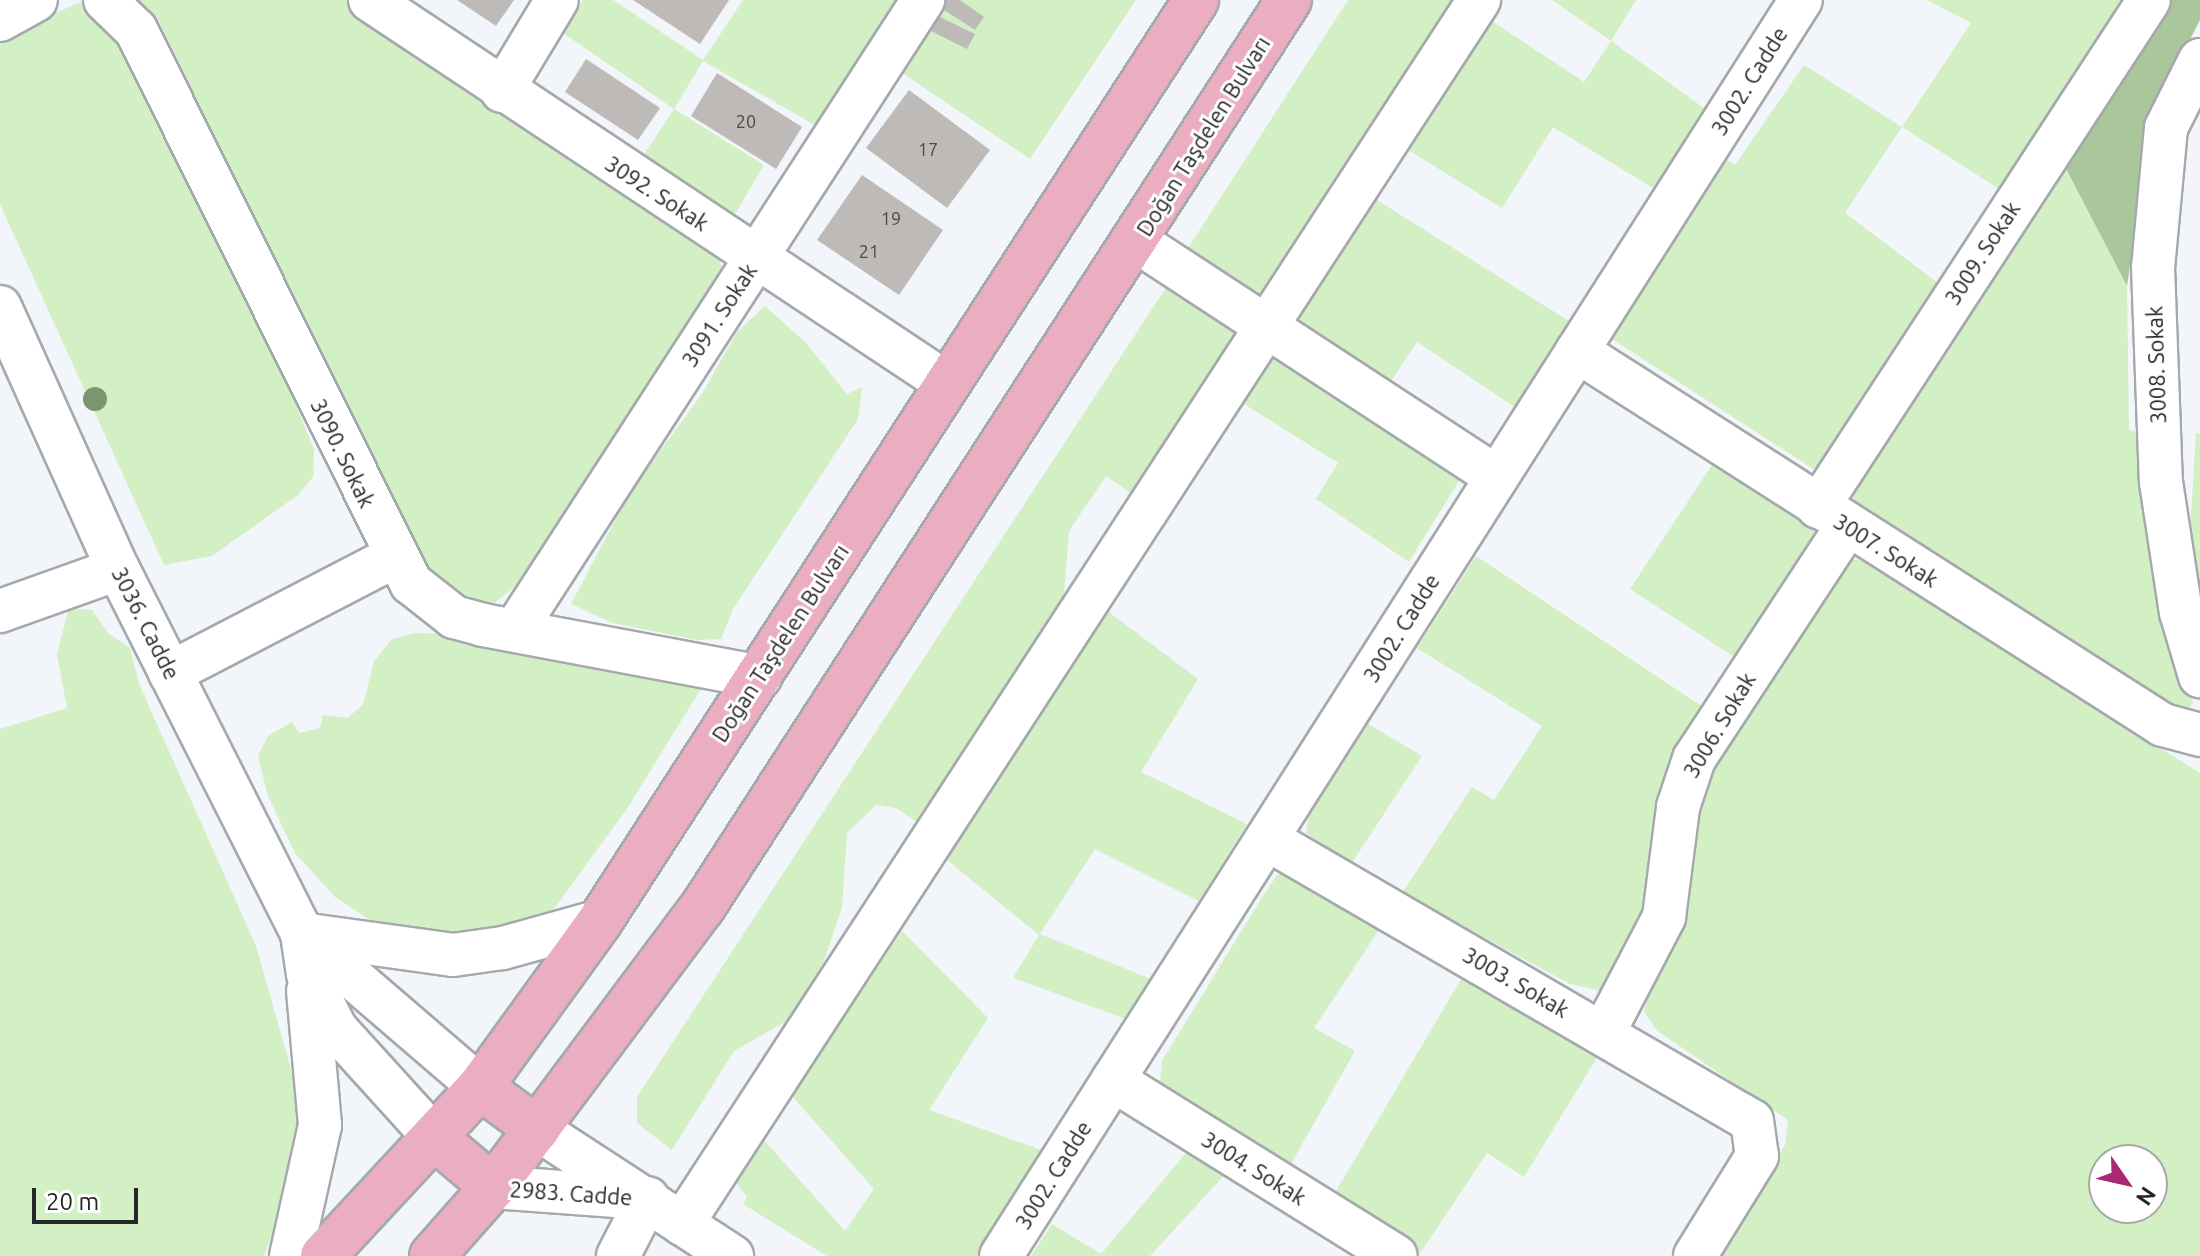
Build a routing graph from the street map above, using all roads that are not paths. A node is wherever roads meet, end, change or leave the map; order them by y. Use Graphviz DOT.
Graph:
graph roads {
  1 [pos="36,0"];
  2 [pos="105,0"];
  3 [pos="370,0"];
  4 [pos="557,0"];
  5 [pos="923,0"];
  6 [pos="1196,0"];
  7 [pos="1289,0"];
  8 [pos="1479,0"];
  9 [pos="1801,0"];
  10 [pos="2149,0"];
  11 [pos="0,20"];
  12 [pos="2200,60"];
  13 [pos="502,91"];
  14 [pos="1136,241"];
  15 [pos="756,258"];
  16 [pos="0,307"];
  17 [pos="1267,327"];
  18 [pos="1577,351"];
  19 [pos="945,382"];
  20 [pos="1497,477"];
  21 [pos="1833,517"];
  22 [pos="394,557"];
  23 [pos="118,569"];
  24 [pos="0,611"];
  25 [pos="515,630"];
  26 [pos="170,673"];
  27 [pos="2200,676"];
  28 [pos="760,677"];
  29 [pos="2200,735"];
  30 [pos="1267,839"];
  31 [pos="600,921"];
  32 [pos="302,934"];
  33 [pos="1604,1032"];
  34 [pos="1113,1080"];
  35 [pos="480,1087"];
  36 [pos="537,1129"];
  37 [pos="435,1138"];
  38 [pos="493,1187"];
  39 [pos="648,1198"];
  40 [pos="682,1224"];
  41 [pos="291,1256"];
  42 [pos="323,1256"];
  43 [pos="432,1256"];
  44 [pos="618,1256"];
  45 [pos="732,1256"];
  46 [pos="1001,1256"];
  47 [pos="1396,1256"];
  48 [pos="1695,1256"];
  1 -- 11 [label="street"];
  2 -- 22 [label="street, 3090. Sokak"];
  3 -- 13 [label="street, 3092. Sokak"];
  4 -- 13 [label="street"];
  5 -- 15 [label="street, 3091. Sokak"];
  6 -- 19 [label="main road, Doğan Taşdelen Bulvarı"];
  7 -- 14 [label="main road, Doğan Taşdelen Bulvarı"];
  8 -- 17 [label="street"];
  9 -- 18 [label="street, 3002. Cadde"];
  10 -- 21 [label="street, 3009. Sokak"];
  12 -- 27 [label="street, 3008. Sokak"];
  13 -- 15 [label="street, 3092. Sokak"];
  14 -- 17 [label="street"];
  14 -- 36 [label="main road, Doğan Taşdelen Bulvarı"];
  15 -- 19 [label="street, 3092. Sokak"];
  15 -- 25 [label="street, 3091. Sokak"];
  16 -- 23 [label="street, 3036. Cadde"];
  17 -- 20 [label="street"];
  17 -- 40 [label="street"];
  18 -- 20 [label="street, 3002. Cadde"];
  18 -- 21 [label="street, 3007. Sokak"];
  19 -- 28 [label="main road, Doğan Taşdelen Bulvarı"];
  20 -- 30 [label="street, 3002. Cadde"];
  21 -- 29 [label="street, 3007. Sokak"];
  21 -- 33 [label="street, 3006. Sokak"];
  22 -- 25 [label="street, 3090. Sokak"];
  22 -- 26 [label="street"];
  23 -- 24 [label="street"];
  23 -- 26 [label="street, 3036. Cadde"];
  25 -- 28 [label="street, 3090. Sokak"];
  26 -- 32 [label="street, 3036. Cadde"];
  28 -- 31 [label="main road, Doğan Taşdelen Bulvarı"];
  30 -- 33 [label="street, 3003. Sokak"];
  30 -- 34 [label="street, 3002. Cadde"];
  31 -- 32 [label="street"];
  31 -- 35 [label="main road, Doğan Taşdelen Bulvarı"];
  32 -- 35 [label="street, 3036. Cadde"];
  32 -- 37 [label="street, 3036. Cadde"];
  32 -- 41 [label="street"];
  33 -- 48 [label="street, 3003. Sokak"];
  34 -- 46 [label="street, 3002. Cadde"];
  34 -- 47 [label="street, 3004. Sokak"];
  35 -- 36 [label="main road"];
  35 -- 37 [label="main road, Doğan Taşdelen Bulvarı"];
  36 -- 38 [label="main road, Doğan Taşdelen Bulvarı"];
  36 -- 39 [label="street, 2983. Cadde"];
  37 -- 38 [label="main road"];
  37 -- 42 [label="main road, Doğan Taşdelen Bulvarı"];
  38 -- 39 [label="street, 2983. Cadde"];
  38 -- 43 [label="main road, Doğan Taşdelen Bulvarı"];
  39 -- 40 [label="street, 2983. Cadde"];
  39 -- 44 [label="street"];
  40 -- 45 [label="street, 2983. Cadde"];
}
